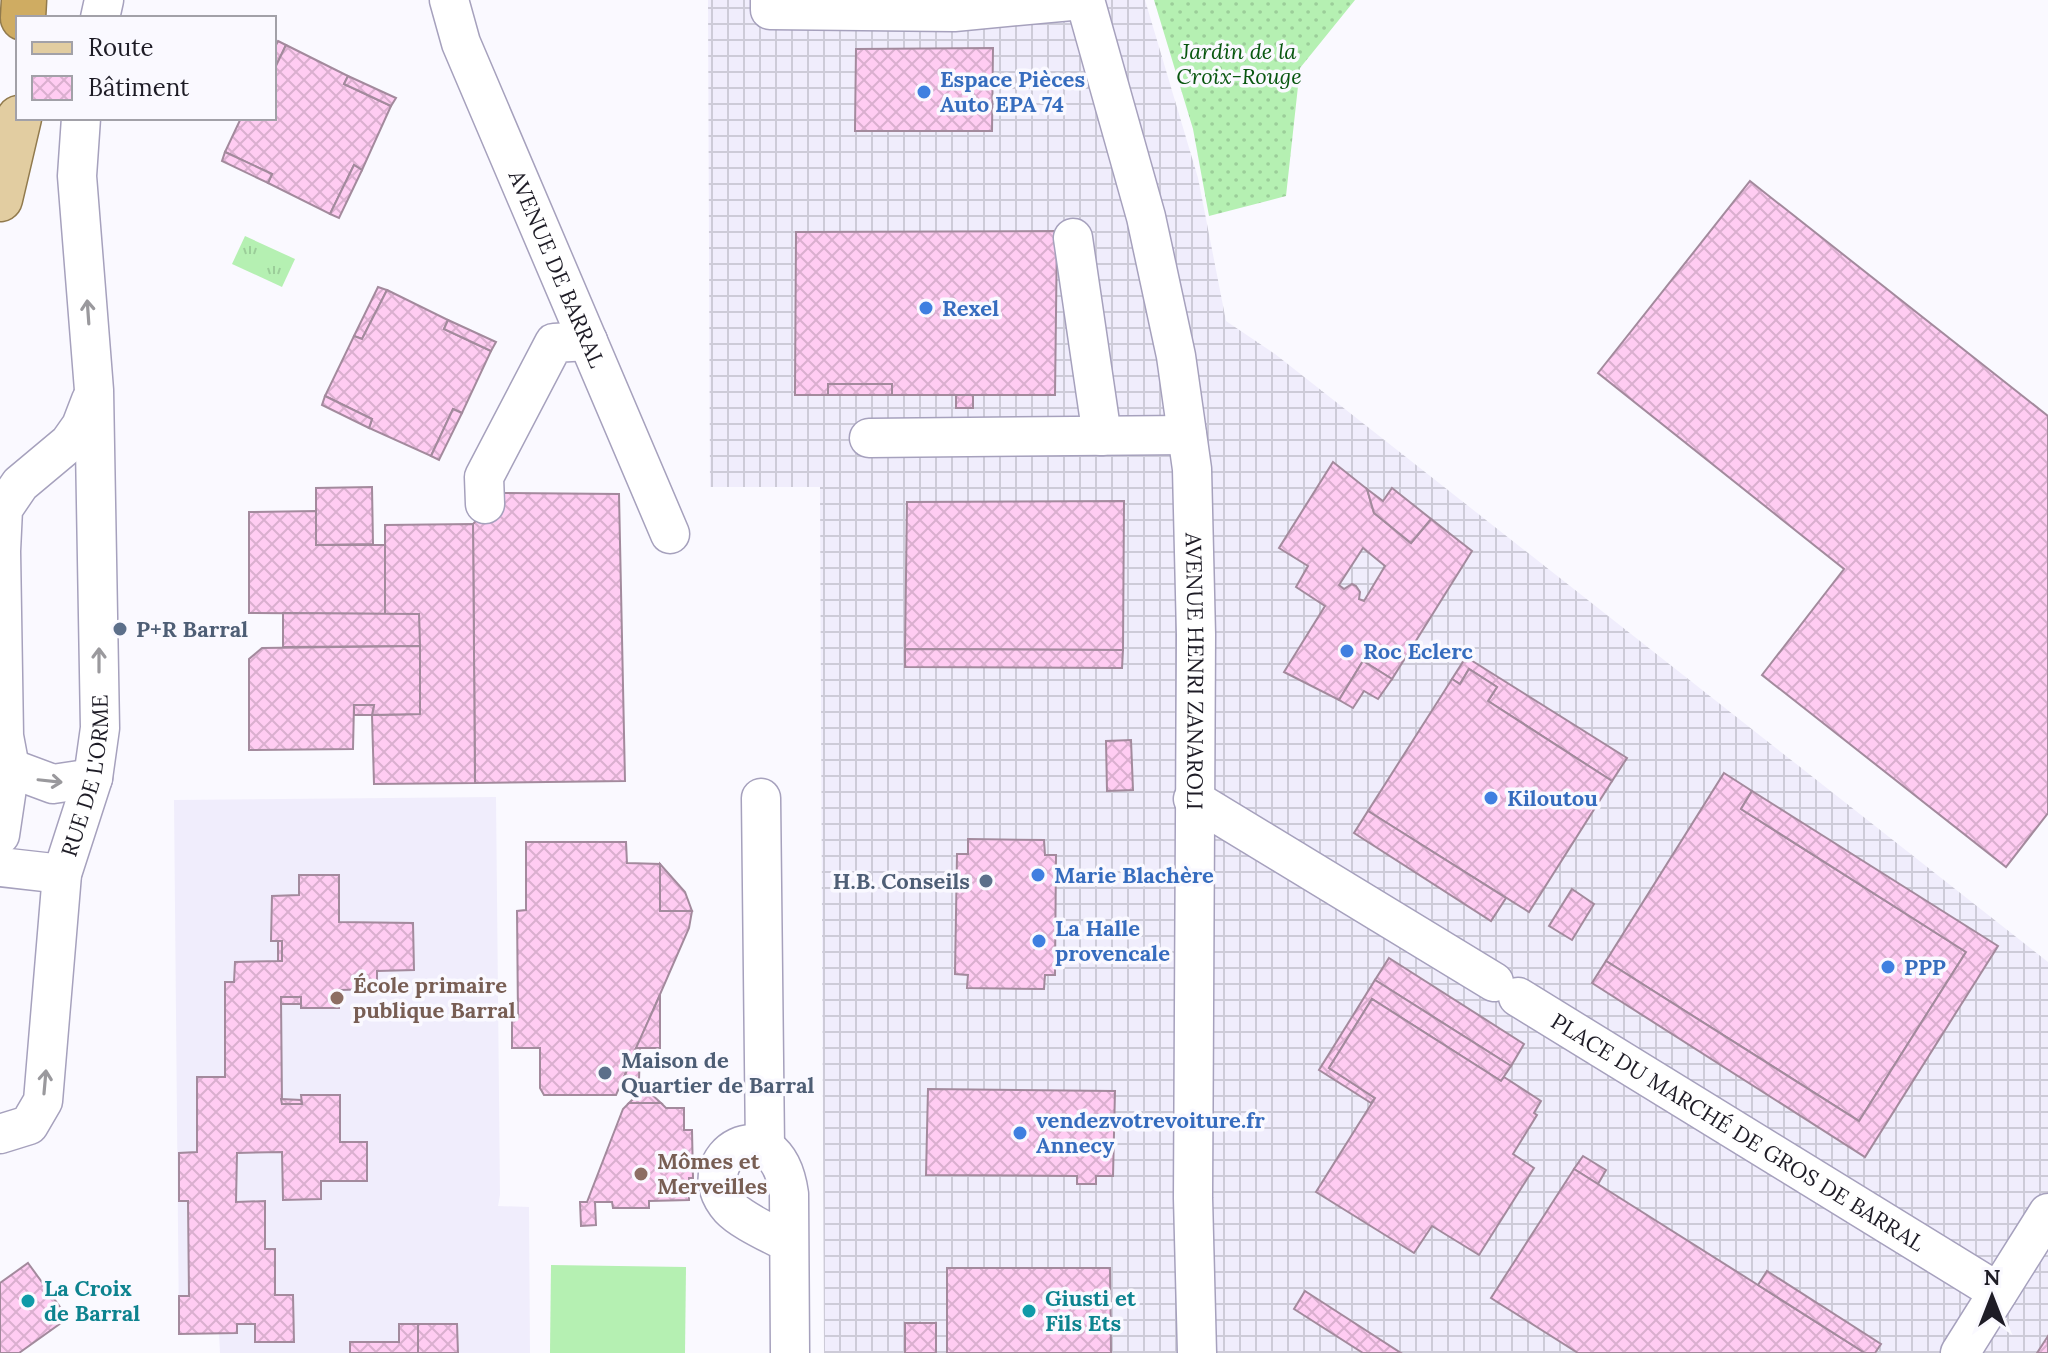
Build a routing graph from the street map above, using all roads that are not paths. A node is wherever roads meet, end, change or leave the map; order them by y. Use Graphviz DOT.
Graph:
graph roads {
  1 [pos="449,0"];
  2 [pos="770,0"];
  3 [pos="1084,0"];
  4 [pos="19,120"];
  5 [pos="81,120"];
  6 [pos="0,199"];
  7 [pos="1073,238"];
  8 [pos="588,341"];
  9 [pos="94,390"];
  10 [pos="1187,435"];
  11 [pos="1102,436"];
  12 [pos="869,438"];
  13 [pos="33,474"];
  14 [pos="485,504"];
  15 [pos="96,509"];
  16 [pos="670,534"];
  17 [pos="10,768"];
  18 [pos="93,778"];
  19 [pos="761,798"];
  20 [pos="1193,799"];
  21 [pos="0,835"];
  22 [pos="0,867"];
  23 [pos="62,874"];
  24 [pos="0,1134"];
  25 [pos="765,1148"];
  26 [pos="2048,1213"];
  27 [pos="788,1243"];
  28 [pos="1998,1292"];
  29 [pos="790,1353"];
  30 [pos="1197,1353"];
  31 [pos="1960,1353"];
  1 -- 8 [label="street, AVENUE DE BARRAL"];
  2 -- 3 [label="street"];
  3 -- 10 [label="street, AVENUE HENRI ZANAROLI"];
  4 -- 6 [label="main road"];
  9 -- 5 [label="street, RUE DE L'ORME, one-way"];
  7 -- 11 [label="street"];
  8 -- 14 [label="street"];
  8 -- 16 [label="street, AVENUE DE BARRAL"];
  9 -- 13 [label="street, RUE DE L'ORME"];
  9 -- 15 [label="street, RUE DE L'ORME"];
  10 -- 11 [label="street"];
  10 -- 20 [label="street, AVENUE HENRI ZANAROLI"];
  11 -- 12 [label="street"];
  13 -- 15 [label="street"];
  13 -- 17 [label="street, RUE DE L'ORME"];
  18 -- 15 [label="street, RUE DE L'ORME, one-way"];
  17 -- 18 [label="street, one-way"];
  17 -- 21 [label="street, RUE DE L'ORME"];
  18 -- 23 [label="street, RUE DE L'ORME"];
  19 -- 25 [label="street"];
  20 -- 28 [label="street, PLACE DU MARCHÉ DE GROS DE BARRAL"];
  20 -- 30 [label="street, AVENUE HENRI ZANAROLI"];
  22 -- 23 [label="street"];
  24 -- 23 [label="street, RUE DE L'ORME, one-way"];
  25 -- 27 [label="street"];
  25 -- 27 [label="street"];
  26 -- 28 [label="street"];
  27 -- 29 [label="street"];
  28 -- 31 [label="street"];
}
